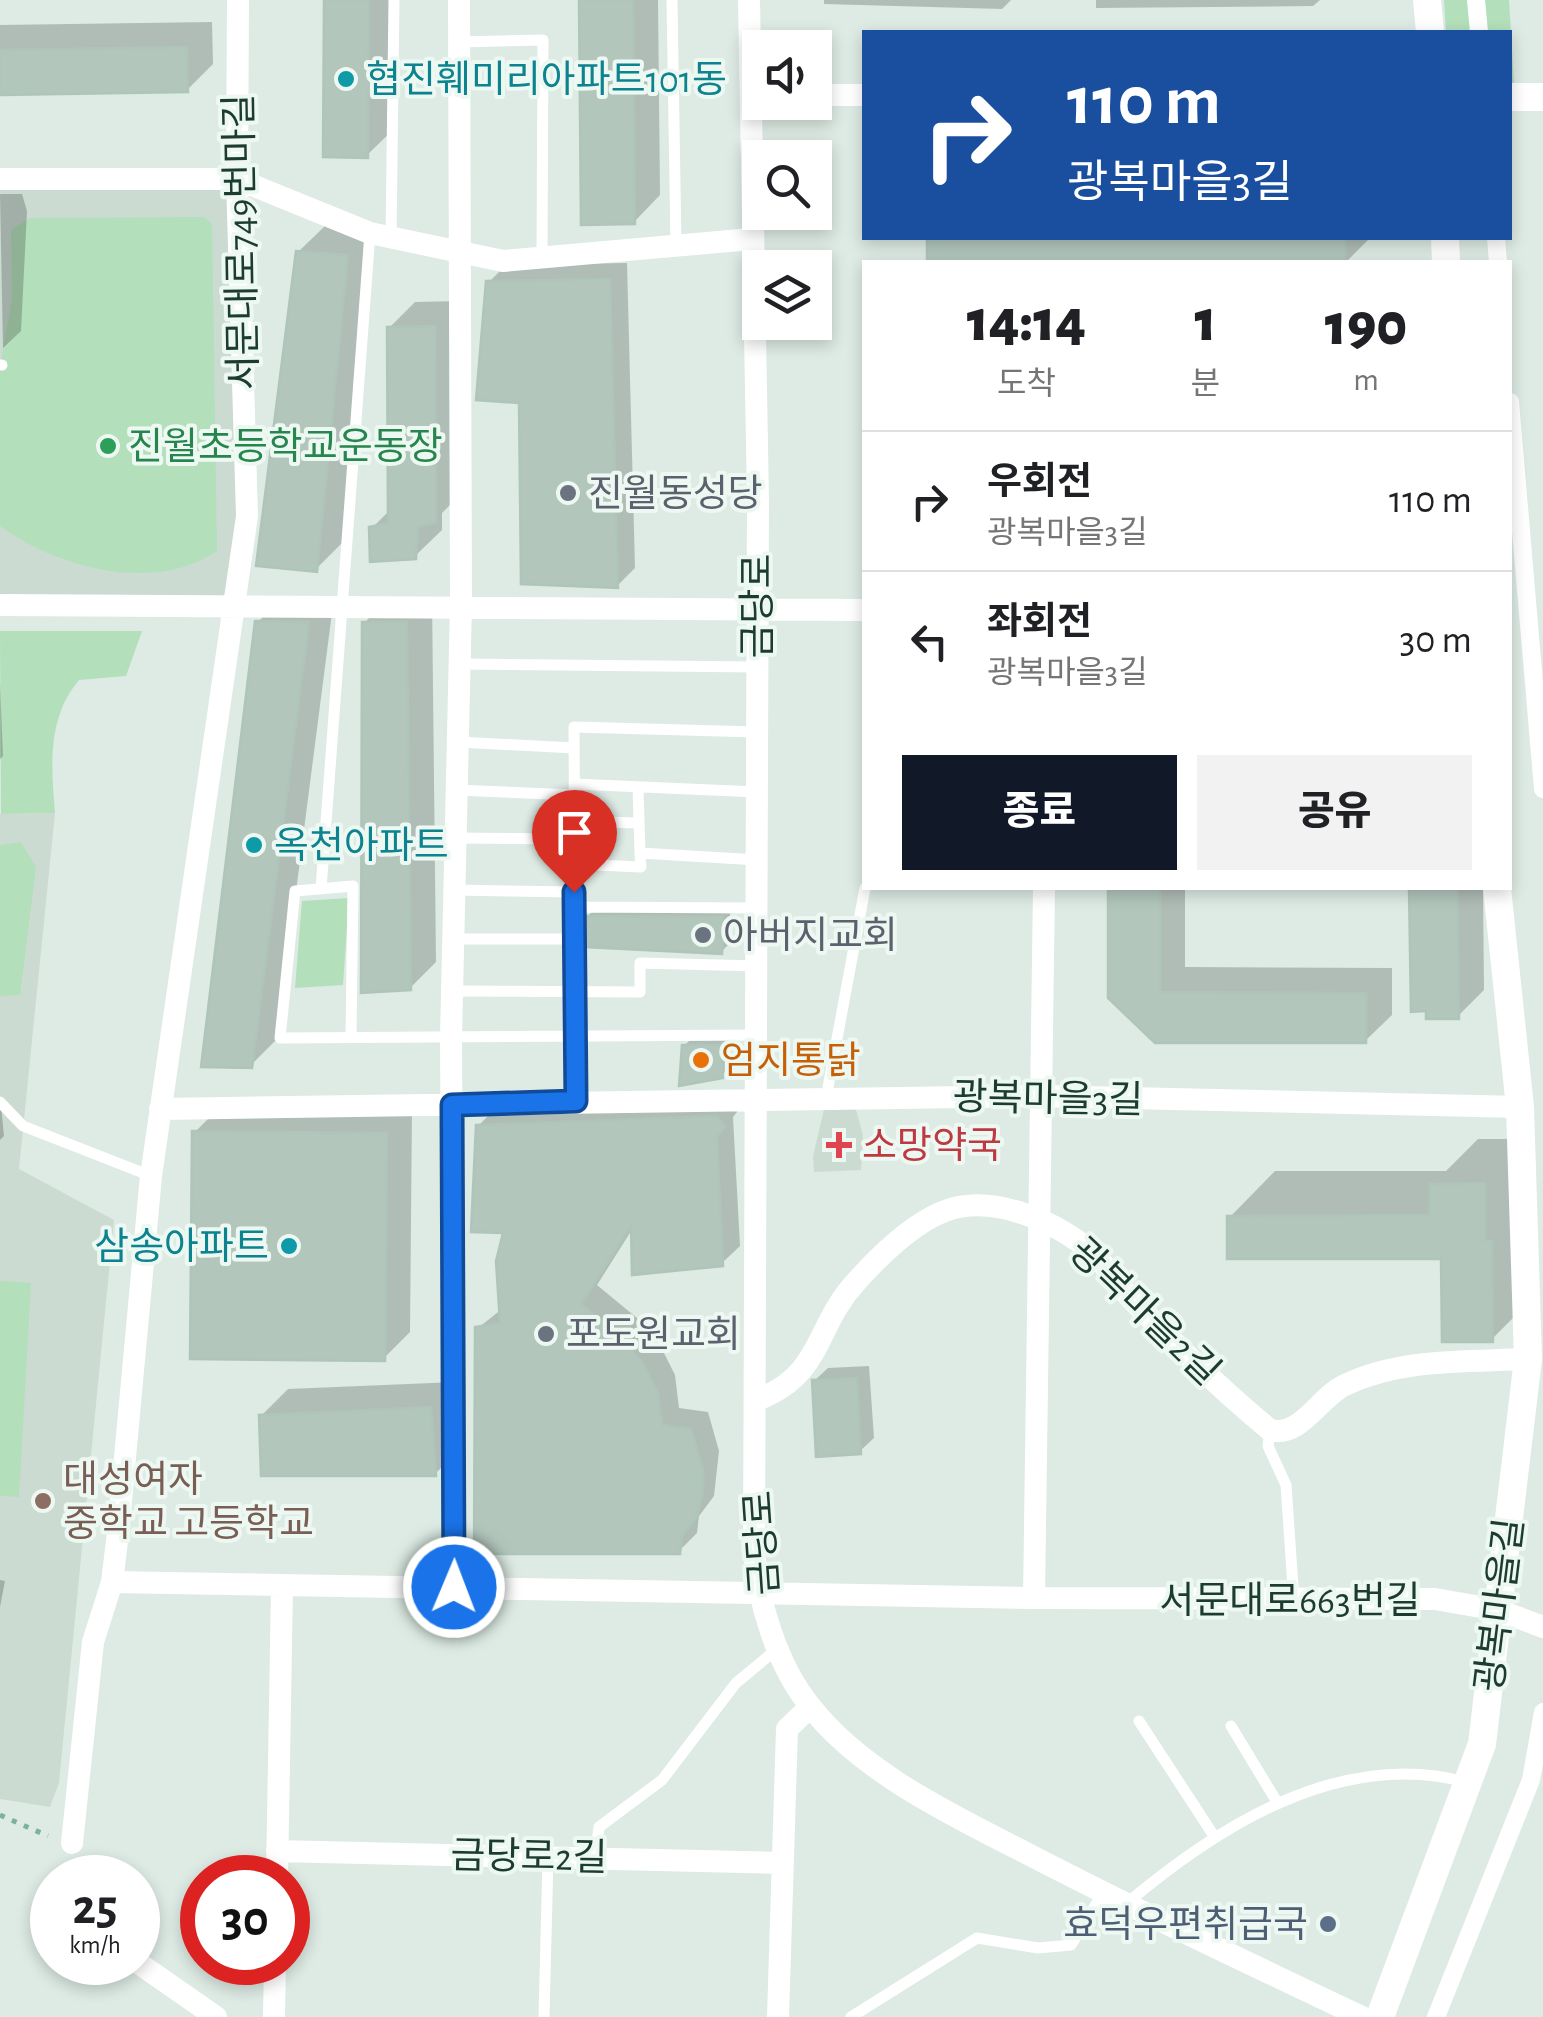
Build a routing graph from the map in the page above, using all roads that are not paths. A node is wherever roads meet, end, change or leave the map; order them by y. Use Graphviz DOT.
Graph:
graph roads {
  1 [pos="238,0"];
  2 [pos="394,0"];
  3 [pos="459,0"];
  4 [pos="672,0"];
  5 [pos="749,0"];
  6 [pos="1427,0"];
  7 [pos="1476,0"];
  8 [pos="751,30"];
  9 [pos="1430,30"];
  10 [pos="1478,30"];
  11 [pos="460,42"];
  12 [pos="832,95"];
  13 [pos="862,96"];
  14 [pos="1512,97"];
  15 [pos="1543,98"];
  16 [pos="755,120"];
  17 [pos="237,178"];
  18 [pos="0,179"];
  19 [pos="381,236"];
  20 [pos="752,239"];
  21 [pos="676,246"];
  22 [pos="460,252"];
  23 [pos="542,256"];
  24 [pos="1512,425"];
  25 [pos="236,604"];
  26 [pos="460,604"];
  27 [pos="0,605"];
  28 [pos="341,605"];
  29 [pos="757,610"];
  30 [pos="862,610"];
  31 [pos="459,664"];
  32 [pos="757,667"];
  33 [pos="758,732"];
  34 [pos="458,742"];
  35 [pos="574,748"];
  36 [pos="638,788"];
  37 [pos="574,789"];
  38 [pos="1543,789"];
  39 [pos="456,790"];
  40 [pos="758,792"];
  41 [pos="574,821"];
  42 [pos="638,823"];
  43 [pos="574,839"];
  44 [pos="455,847"];
  45 [pos="640,853"];
  46 [pos="758,860"];
  47 [pos="574,864"];
  48 [pos="321,889"];
  49 [pos="454,890"];
  50 [pos="865,890"];
  51 [pos="1044,890"];
  52 [pos="1498,890"];
  53 [pos="574,892"];
  54 [pos="575,907"];
  55 [pos="758,908"];
  56 [pos="453,939"];
  57 [pos="575,939"];
  58 [pos="758,966"];
  59 [pos="575,988"];
  60 [pos="452,991"];
  61 [pos="758,1035"];
  62 [pos="351,1036"];
  63 [pos="451,1037"];
  64 [pos="575,1038"];
  65 [pos="1041,1096"];
  66 [pos="758,1098"];
  67 [pos="826,1098"];
  68 [pos="576,1101"];
  69 [pos="0,1102"];
  70 [pos="452,1105"];
  71 [pos="1520,1107"];
  72 [pos="160,1110"];
  73 [pos="151,1176"];
  74 [pos="1039,1217"];
  75 [pos="1528,1359"];
  76 [pos="757,1400"];
  77 [pos="1270,1430"];
  78 [pos="112,1582"];
  79 [pos="454,1587"];
  80 [pos="282,1588"];
  81 [pos="758,1594"];
  82 [pos="1034,1598"];
  83 [pos="1294,1601"];
  84 [pos="1498,1610"];
  85 [pos="1543,1628"];
  86 [pos="780,1646"];
  87 [pos="810,1707"];
  88 [pos="1543,1712"];
  89 [pos="1139,1721"];
  90 [pos="1231,1726"];
  91 [pos="1470,1783"];
  92 [pos="1277,1802"];
  93 [pos="1214,1836"];
  94 [pos="72,1843"];
  95 [pos="277,1851"];
  96 [pos="277,1855"];
  97 [pos="548,1856"];
  98 [pos="594,1857"];
  99 [pos="782,1863"];
  100 [pos="1103,1892"];
  101 [pos="1126,1904"];
  102 [pos="160,1978"];
  103 [pos="275,1985"];
  104 [pos="216,2017"];
  105 [pos="274,2017"];
  106 [pos="544,2017"];
  107 [pos="778,2017"];
  108 [pos="851,2017"];
  109 [pos="1362,2017"];
  110 [pos="1380,2017"];
  111 [pos="1436,2017"];
  1 -- 17 [label="street, 서문대로749번마길"];
  2 -- 19 [label="lane"];
  3 -- 11 [label="street"];
  4 -- 21 [label="lane"];
  5 -- 8 [label="street, 금당로"];
  6 -- 9 [label="street"];
  7 -- 10 [label="street"];
  11 -- 22 [label="street"];
  11 -- 23 [label="lane"];
  12 -- 13 [label="street"];
  14 -- 15 [label="street"];
  16 -- 20 [label="street, 금당로"];
  17 -- 18 [label="street"];
  17 -- 19 [label="street"];
  17 -- 25 [label="street, 서문대로749번마길"];
  19 -- 22 [label="street"];
  19 -- 28 [label="lane"];
  20 -- 21 [label="street"];
  20 -- 29 [label="street, 금당로"];
  21 -- 23 [label="street"];
  22 -- 23 [label="street"];
  22 -- 26 [label="street"];
  24 -- 38 [label="street"];
  25 -- 27 [label="street"];
  25 -- 28 [label="street"];
  25 -- 72 [label="street, 서문대로749번마길"];
  26 -- 28 [label="street"];
  26 -- 29 [label="street"];
  26 -- 31 [label="street"];
  28 -- 48 [label="lane"];
  29 -- 30 [label="street"];
  29 -- 32 [label="street, 금당로"];
  31 -- 32 [label="lane"];
  31 -- 34 [label="street"];
  32 -- 33 [label="street, 금당로"];
  33 -- 35 [label="lane"];
  33 -- 40 [label="street, 금당로"];
  34 -- 35 [label="lane"];
  34 -- 39 [label="street"];
  35 -- 37 [label="lane"];
  36 -- 37 [label="lane"];
  36 -- 40 [label="lane"];
  36 -- 42 [label="lane"];
  37 -- 39 [label="lane"];
  37 -- 41 [label="lane"];
  39 -- 44 [label="street"];
  40 -- 46 [label="street, 금당로"];
  41 -- 42 [label="lane"];
  41 -- 43 [label="lane"];
  42 -- 45 [label="lane"];
  43 -- 44 [label="lane"];
  43 -- 47 [label="lane"];
  44 -- 49 [label="street"];
  45 -- 46 [label="lane"];
  45 -- 47 [label="lane"];
  46 -- 55 [label="street, 금당로"];
  47 -- 53 [label="lane"];
  48 -- 62 [label="lane"];
  48 -- 62 [label="lane"];
  49 -- 53 [label="lane"];
  49 -- 56 [label="street"];
  50 -- 67 [label="lane"];
  51 -- 65 [label="street"];
  52 -- 71 [label="street, 광복마을길"];
  53 -- 54 [label="lane"];
  54 -- 55 [label="lane"];
  54 -- 57 [label="lane"];
  55 -- 58 [label="street, 금당로"];
  56 -- 57 [label="lane"];
  56 -- 60 [label="street"];
  57 -- 59 [label="lane"];
  58 -- 59 [label="lane"];
  58 -- 61 [label="street, 금당로"];
  59 -- 60 [label="lane"];
  59 -- 64 [label="lane"];
  60 -- 63 [label="street"];
  61 -- 64 [label="lane"];
  61 -- 66 [label="street, 금당로"];
  62 -- 63 [label="lane"];
  63 -- 64 [label="lane"];
  63 -- 70 [label="street"];
  64 -- 68 [label="lane"];
  65 -- 67 [label="street, 광복마을3길"];
  65 -- 71 [label="street, 광복마을3길"];
  65 -- 74 [label="street"];
  66 -- 67 [label="street, 광복마을3길"];
  66 -- 68 [label="street, 광복마을3길"];
  66 -- 76 [label="street, 금당로"];
  68 -- 70 [label="street, 광복마을3길"];
  69 -- 73 [label="lane"];
  70 -- 72 [label="street, 광복마을3길"];
  70 -- 79 [label="street"];
  71 -- 75 [label="street, 광복마을길"];
  72 -- 73 [label="street, 서문대로749번마길"];
  73 -- 78 [label="street, 서문대로749번마길"];
  74 -- 76 [label="street, 광복마을2길"];
  74 -- 77 [label="street, 광복마을2길"];
  74 -- 82 [label="street"];
  75 -- 77 [label="street"];
  75 -- 84 [label="street, 광복마을길"];
  76 -- 81 [label="street, 금당로"];
  77 -- 83 [label="lane"];
  78 -- 80 [label="street, 서문대로663번길"];
  78 -- 94 [label="street, 서문대로749번마길"];
  79 -- 80 [label="street, 서문대로663번길"];
  79 -- 81 [label="street, 서문대로663번길"];
  80 -- 95 [label="street"];
  81 -- 82 [label="street, 서문대로663번길"];
  81 -- 86 [label="street, 금당로"];
  82 -- 83 [label="street, 서문대로663번길"];
  83 -- 84 [label="street, 서문대로663번길"];
  84 -- 85 [label="street, 서문대로663번길"];
  84 -- 91 [label="street, 광복마을길"];
  86 -- 87 [label="street, 금당로"];
  86 -- 98 [label="lane"];
  87 -- 99 [label="street"];
  87 -- 100 [label="street, 금당로"];
  88 -- 111 [label="street"];
  89 -- 93 [label="lane"];
  90 -- 92 [label="lane"];
  91 -- 92 [label="lane"];
  91 -- 110 [label="street, 광복마을길"];
  92 -- 93 [label="lane"];
  93 -- 101 [label="lane"];
  95 -- 96 [label="street"];
  95 -- 97 [label="street, 금당로2길"];
  97 -- 98 [label="street, 금당로2길"];
  97 -- 106 [label="lane"];
  98 -- 99 [label="street, 금당로2길"];
  99 -- 107 [label="street"];
  100 -- 101 [label="street, 금당로"];
  100 -- 108 [label="lane"];
  101 -- 109 [label="street, 금당로"];
  102 -- 104 [label="street"];
  103 -- 105 [label="street"];
}
